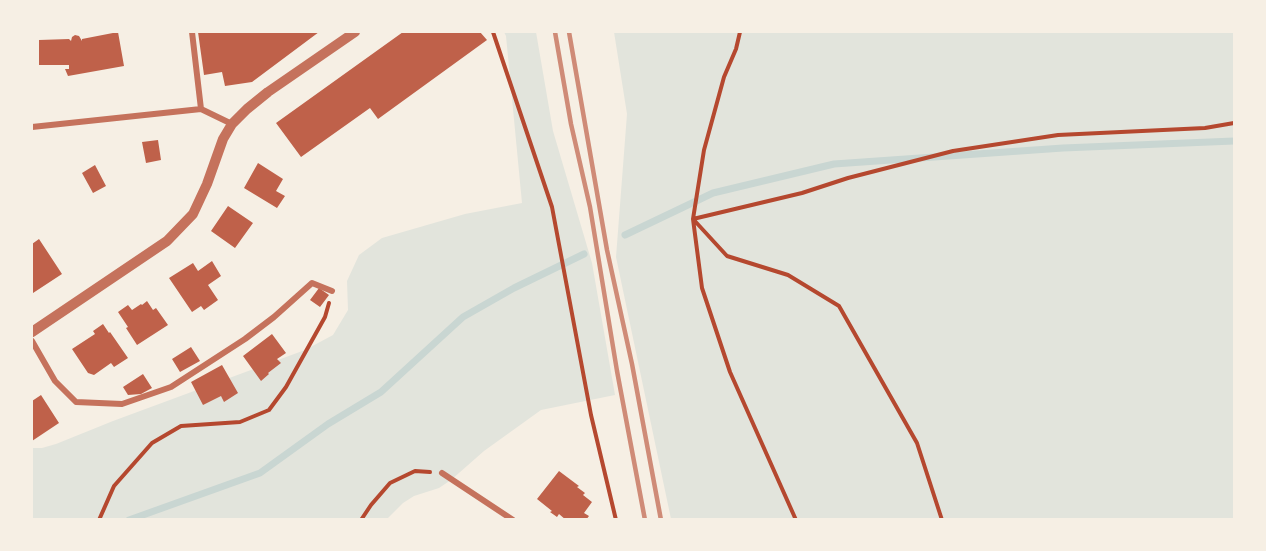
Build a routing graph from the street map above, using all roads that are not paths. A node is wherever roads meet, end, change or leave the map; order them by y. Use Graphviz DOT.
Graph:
graph roads {
  1 [pos="192,32"];
  2 [pos="355,32"];
  3 [pos="201,109"];
  4 [pos="232,123"];
  5 [pos="32,127"];
  6 [pos="332,291"];
  7 [pos="32,332"];
  8 [pos="32,341"];
  9 [pos="442,473"];
  10 [pos="513,519"];
  1 -- 3 [label="street"];
  2 -- 4 [label="street"];
  3 -- 4 [label="street"];
  3 -- 5 [label="street"];
  4 -- 7 [label="street"];
  6 -- 8 [label="street"];
  9 -- 10 [label="street"];
}
